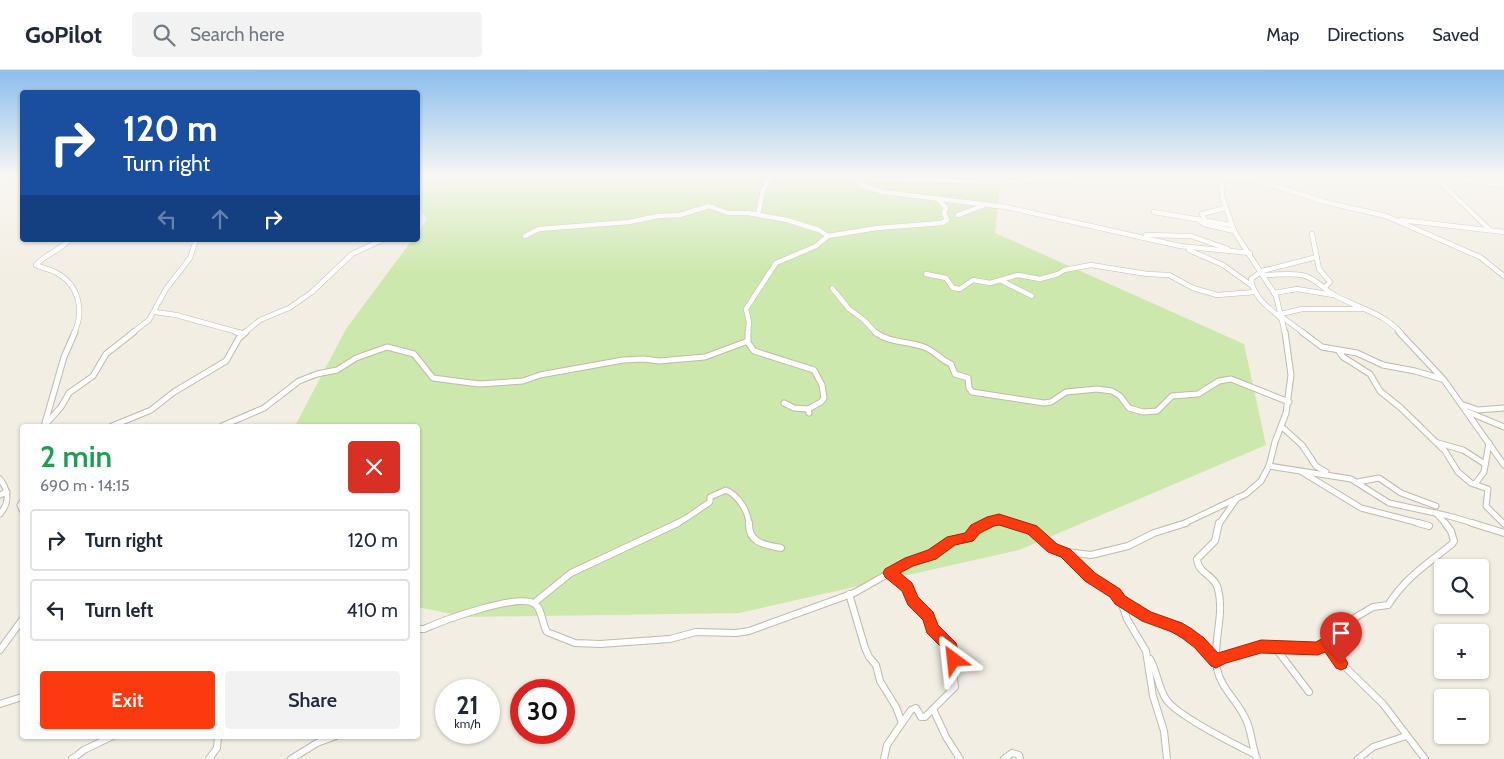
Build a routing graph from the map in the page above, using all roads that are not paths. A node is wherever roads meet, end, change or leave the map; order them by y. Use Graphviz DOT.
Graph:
graph roads {
  1 [pos="701,209"];
  2 [pos="716,209"];
  3 [pos="759,209"];
  4 [pos="946,209"];
  5 [pos="974,209"];
  6 [pos="1013,209"];
  7 [pos="1221,209"];
  8 [pos="1225,209"];
  9 [pos="1355,209"];
  10 [pos="1468,209"];
  11 [pos="1154,212"];
  12 [pos="758,215"];
  13 [pos="958,215"];
  14 [pos="1196,218"];
  15 [pos="1396,219"];
  16 [pos="1205,220"];
  17 [pos="1231,224"];
  18 [pos="1234,231"];
  19 [pos="1490,231"];
  20 [pos="1504,232"];
  21 [pos="1312,234"];
  22 [pos="1134,235"];
  23 [pos="526,236"];
  24 [pos="828,236"];
  25 [pos="1140,236"];
  26 [pos="67,242"];
  27 [pos="195,242"];
  28 [pos="377,242"];
  29 [pos="1233,251"];
  30 [pos="1250,253"];
  31 [pos="1317,257"];
  32 [pos="1262,273"];
  33 [pos="926,274"];
  34 [pos="1504,276"];
  35 [pos="999,280"];
  36 [pos="1251,285"];
  37 [pos="832,288"];
  38 [pos="1324,288"];
  39 [pos="1255,292"];
  40 [pos="1274,293"];
  41 [pos="1336,295"];
  42 [pos="1032,296"];
  43 [pos="1372,311"];
  44 [pos="155,312"];
  45 [pos="1282,317"];
  46 [pos="243,334"];
  47 [pos="747,341"];
  48 [pos="1338,350"];
  49 [pos="1444,380"];
  50 [pos="1289,402"];
  51 [pos="1459,402"];
  52 [pos="784,403"];
  53 [pos="1504,408"];
  54 [pos="1467,411"];
  55 [pos="45,424"];
  56 [pos="46,424"];
  57 [pos="117,424"];
  58 [pos="227,424"];
  59 [pos="1282,427"];
  60 [pos="1504,427"];
  61 [pos="1435,443"];
  62 [pos="1489,443"];
  63 [pos="1485,464"];
  64 [pos="1504,465"];
  65 [pos="1269,466"];
  66 [pos="1299,471"];
  67 [pos="1333,476"];
  68 [pos="0,479"];
  69 [pos="1358,482"];
  70 [pos="1475,484"];
  71 [pos="7,492"];
  72 [pos="0,495"];
  73 [pos="1238,498"];
  74 [pos="1436,506"];
  75 [pos="1436,513"];
  76 [pos="0,514"];
  77 [pos="1504,524"];
  78 [pos="1429,526"];
  79 [pos="1504,532"];
  80 [pos="781,548"];
  81 [pos="1066,553"];
  82 [pos="889,573"];
  83 [pos="849,594"];
  84 [pos="1120,600"];
  85 [pos="534,603"];
  86 [pos="20,623"];
  87 [pos="420,629"];
  88 [pos="1330,640"];
  89 [pos="1274,646"];
  90 [pos="0,650"];
  91 [pos="1148,656"];
  92 [pos="1216,662"];
  93 [pos="1309,692"];
  94 [pos="20,698"];
  95 [pos="0,704"];
  96 [pos="933,709"];
  97 [pos="902,723"];
  98 [pos="1406,736"];
  99 [pos="107,739"];
  100 [pos="218,739"];
  101 [pos="328,739"];
  102 [pos="1256,757"];
  103 [pos="72,759"];
  104 [pos="208,759"];
  105 [pos="291,759"];
  106 [pos="884,759"];
  107 [pos="960,759"];
  108 [pos="1004,759"];
  109 [pos="1020,759"];
  110 [pos="1167,759"];
  111 [pos="1358,759"];
  112 [pos="1425,759"];
  1 -- 23 [label="street"];
  2 -- 12 [label="street"];
  3 -- 12 [label="street"];
  4 -- 24 [label="street"];
  5 -- 13 [label="street"];
  6 -- 22 [label="street"];
  7 -- 16 [label="street"];
  8 -- 17 [label="street"];
  9 -- 15 [label="street"];
  10 -- 19 [label="street"];
  11 -- 14 [label="street"];
  12 -- 24 [label="street"];
  14 -- 16 [label="street"];
  14 -- 18 [label="street"];
  15 -- 19 [label="street"];
  15 -- 34 [label="street"];
  16 -- 17 [label="street"];
  17 -- 18 [label="street"];
  18 -- 30 [label="street"];
  19 -- 20 [label="street"];
  21 -- 31 [label="street"];
  22 -- 25 [label="street"];
  22 -- 36 [label="street"];
  24 -- 47 [label="street"];
  25 -- 29 [label="street"];
  25 -- 29 [label="street"];
  26 -- 55 [label="street"];
  27 -- 44 [label="street"];
  28 -- 46 [label="street"];
  29 -- 30 [label="street"];
  30 -- 32 [label="street"];
  31 -- 32 [label="street"];
  31 -- 38 [label="street"];
  32 -- 36 [label="street"];
  32 -- 38 [label="street"];
  32 -- 40 [label="street"];
  33 -- 35 [label="street"];
  35 -- 39 [label="street"];
  35 -- 42 [label="street"];
  36 -- 39 [label="street"];
  37 -- 50 [label="street"];
  38 -- 41 [label="street"];
  39 -- 45 [label="street"];
  40 -- 41 [label="street"];
  40 -- 45 [label="street"];
  41 -- 43 [label="street"];
  43 -- 45 [label="street"];
  43 -- 49 [label="street"];
  44 -- 46 [label="street"];
  44 -- 56 [label="street"];
  45 -- 48 [label="street"];
  45 -- 50 [label="street"];
  46 -- 57 [label="street"];
  47 -- 52 [label="street"];
  47 -- 58 [label="street"];
  48 -- 49 [label="street"];
  48 -- 61 [label="street"];
  49 -- 51 [label="street"];
  50 -- 59 [label="street"];
  51 -- 53 [label="street"];
  51 -- 54 [label="street"];
  54 -- 60 [label="street"];
  54 -- 62 [label="street"];
  59 -- 65 [label="street"];
  59 -- 67 [label="street"];
  61 -- 63 [label="street"];
  61 -- 70 [label="street"];
  62 -- 63 [label="street"];
  62 -- 64 [label="street"];
  63 -- 70 [label="street"];
  65 -- 66 [label="street"];
  65 -- 73 [label="street"];
  66 -- 67 [label="street"];
  66 -- 78 [label="street"];
  67 -- 69 [label="street"];
  68 -- 71 [label="street"];
  69 -- 74 [label="street"];
  69 -- 75 [label="street"];
  70 -- 77 [label="street"];
  71 -- 72 [label="street"];
  71 -- 76 [label="street"];
  73 -- 81 [label="street"];
  73 -- 92 [label="street"];
  75 -- 79 [label="street"];
  75 -- 88 [label="street"];
  80 -- 85 [label="street"];
  81 -- 82 [label="street"];
  81 -- 84 [label="street"];
  82 -- 83 [label="street"];
  82 -- 96 [label="street"];
  83 -- 85 [label="street"];
  83 -- 97 [label="street"];
  84 -- 91 [label="street"];
  84 -- 92 [label="street"];
  85 -- 87 [label="street"];
  86 -- 90 [label="street"];
  88 -- 89 [label="street"];
  88 -- 98 [label="street"];
  89 -- 92 [label="street"];
  89 -- 93 [label="street"];
  91 -- 102 [label="street"];
  91 -- 110 [label="street"];
  92 -- 102 [label="street"];
  94 -- 95 [label="street"];
  96 -- 97 [label="street"];
  96 -- 107 [label="street"];
  97 -- 106 [label="street"];
  98 -- 111 [label="street"];
  98 -- 112 [label="street"];
  99 -- 103 [label="street"];
  100 -- 104 [label="street"];
  101 -- 105 [label="street"];
  108 -- 109 [label="street"];
}
